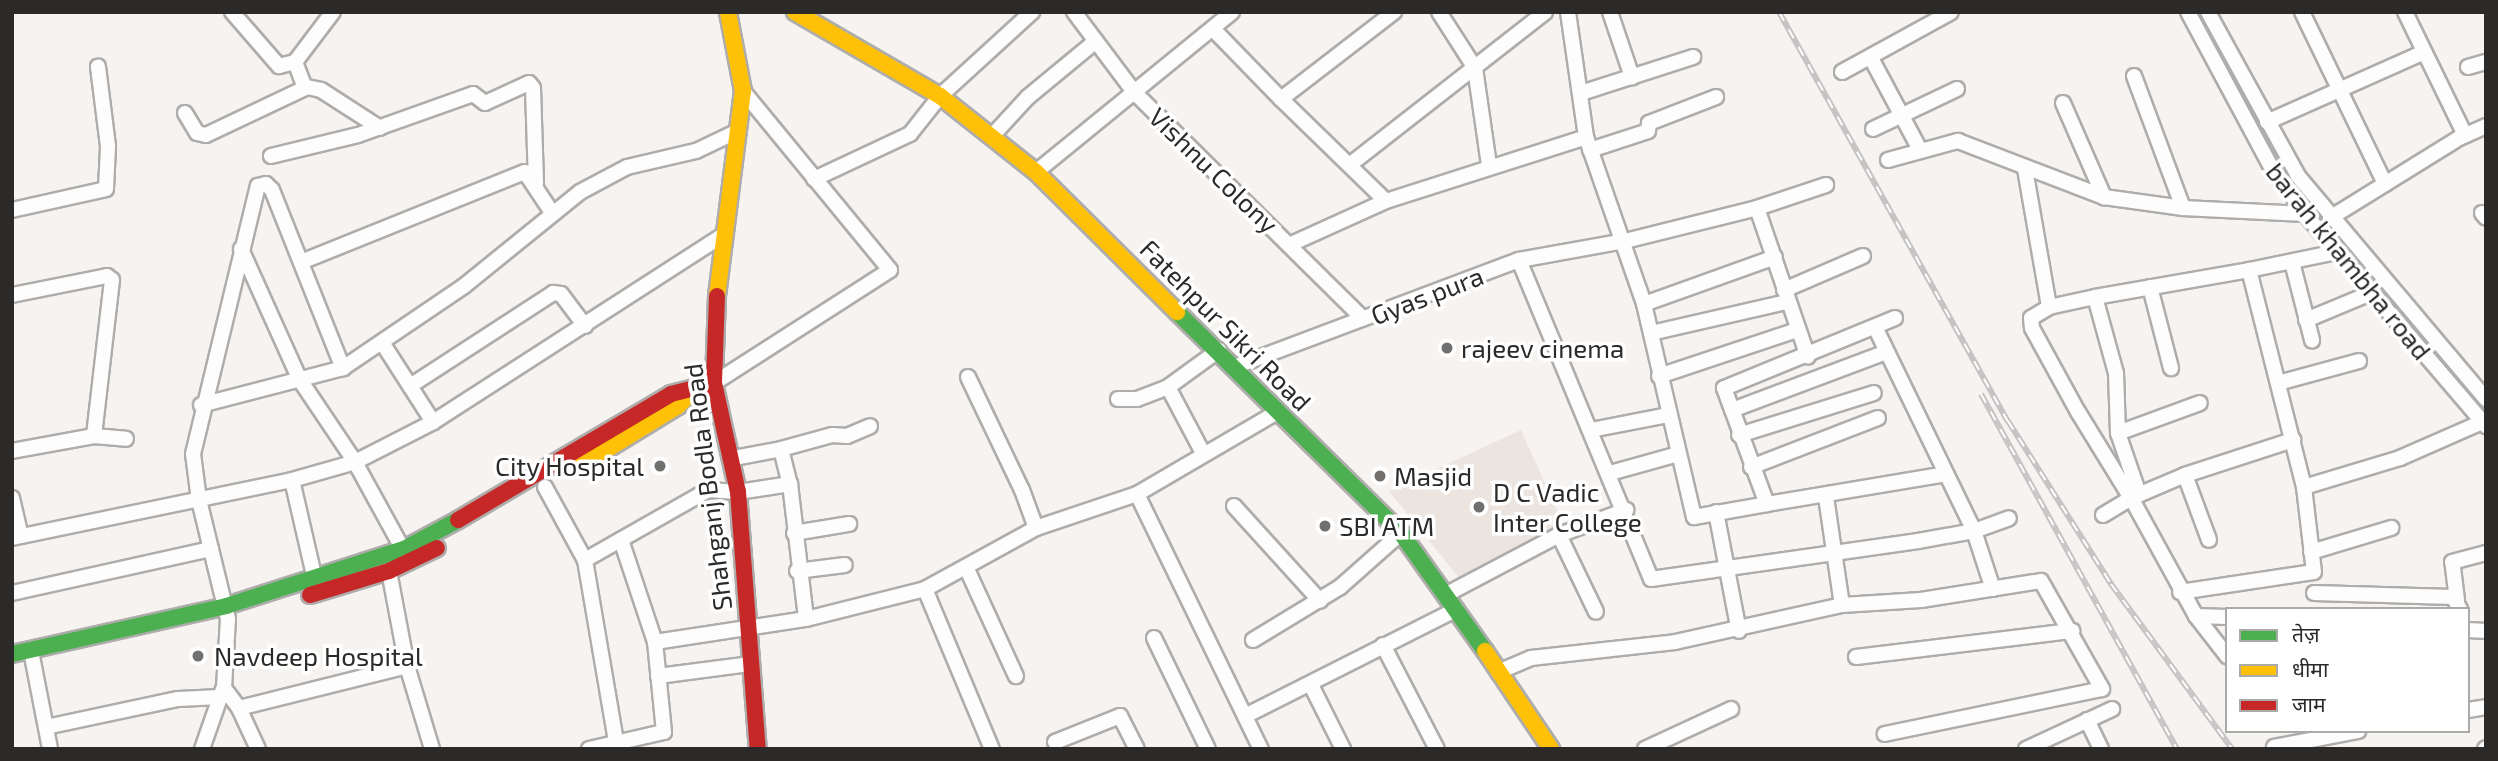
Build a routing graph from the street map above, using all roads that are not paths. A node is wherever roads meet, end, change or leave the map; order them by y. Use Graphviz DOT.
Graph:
graph roads {
  1 [pos="232,12"];
  2 [pos="334,12"];
  3 [pos="728,12"];
  4 [pos="795,12"];
  5 [pos="1032,12"];
  6 [pos="1074,12"];
  7 [pos="1232,12"];
  8 [pos="1394,12"];
  9 [pos="1439,12"];
  10 [pos="1545,12"];
  11 [pos="1569,12"];
  12 [pos="1610,12"];
  13 [pos="1951,12"];
  14 [pos="2188,12"];
  15 [pos="2208,12"];
  16 [pos="2302,12"];
  17 [pos="2405,12"];
  18 [pos="1213,29"];
  19 [pos="1096,41"];
  20 [pos="2424,51"];
  21 [pos="1693,57"];
  22 [pos="1871,58"];
  23 [pos="295,62"];
  24 [pos="2486,62"];
  25 [pos="2468,66"];
  26 [pos="98,67"];
  27 [pos="1475,68"];
  28 [pos="1842,72"];
  29 [pos="2134,76"];
  30 [pos="1632,77"];
  31 [pos="2341,86"];
  32 [pos="307,87"];
  33 [pos="1957,89"];
  34 [pos="743,91"];
  35 [pos="1134,92"];
  36 [pos="1581,93"];
  37 [pos="940,96"];
  38 [pos="1717,97"];
  39 [pos="1281,99"];
  40 [pos="2063,103"];
  41 [pos="185,113"];
  42 [pos="1903,115"];
  43 [pos="2267,122"];
  44 [pos="2486,126"];
  45 [pos="380,128"];
  46 [pos="1873,129"];
  47 [pos="738,131"];
  48 [pos="993,135"];
  49 [pos="2465,135"];
  50 [pos="1588,144"];
  51 [pos="1919,148"];
  52 [pos="271,156"];
  53 [pos="1888,160"];
  54 [pos="1352,163"];
  55 [pos="1489,165"];
  56 [pos="2025,169"];
  57 [pos="1036,172"];
  58 [pos="814,179"];
  59 [pos="536,184"];
  60 [pos="2385,184"];
  61 [pos="1826,185"];
  62 [pos="2104,197"];
  63 [pos="1386,201"];
  64 [pos="1757,208"];
  65 [pos="2183,208"];
  66 [pos="12,209"];
  67 [pos="553,214"];
  68 [pos="2305,214"];
  69 [pos="2330,218"];
  70 [pos="723,235"];
  71 [pos="1625,241"];
  72 [pos="1291,244"];
  73 [pos="241,250"];
  74 [pos="2337,252"];
  75 [pos="1863,256"];
  76 [pos="1775,257"];
  77 [pos="1519,260"];
  78 [pos="301,262"];
  79 [pos="2292,262"];
  80 [pos="2249,270"];
  81 [pos="2150,287"];
  82 [pos="2371,293"];
  83 [pos="12,295"];
  84 [pos="1785,296"];
  85 [pos="2095,297"];
  86 [pos="1644,304"];
  87 [pos="2049,307"];
  88 [pos="1895,318"];
  89 [pos="1363,319"];
  90 [pos="2306,320"];
  91 [pos="584,326"];
  92 [pos="1876,329"];
  93 [pos="1797,330"];
  94 [pos="1651,333"];
  95 [pos="2312,340"];
  96 [pos="383,344"];
  97 [pos="1219,351"];
  98 [pos="1886,352"];
  99 [pos="1808,357"];
  100 [pos="2359,361"];
  101 [pos="1234,367"];
  102 [pos="343,368"];
  103 [pos="2171,368"];
  104 [pos="1659,376"];
  105 [pos="968,377"];
  106 [pos="300,380"];
  107 [pos="714,383"];
  108 [pos="2278,383"];
  109 [pos="410,386"];
  110 [pos="1168,387"];
  111 [pos="692,392"];
  112 [pos="1874,393"];
  113 [pos="1118,399"];
  114 [pos="2486,399"];
  115 [pos="2200,404"];
  116 [pos="201,405"];
  117 [pos="1732,410"];
  118 [pos="1279,411"];
  119 [pos="1668,415"];
  120 [pos="1878,418"];
  121 [pos="433,422"];
  122 [pos="2484,424"];
  123 [pos="870,426"];
  124 [pos="1591,430"];
  125 [pos="2118,433"];
  126 [pos="1739,435"];
  127 [pos="94,436"];
  128 [pos="126,439"];
  129 [pos="2293,440"];
  130 [pos="781,449"];
  131 [pos="12,451"];
  132 [pos="1203,453"];
  133 [pos="1678,454"];
  134 [pos="734,458"];
  135 [pos="355,462"];
  136 [pos="1751,467"];
  137 [pos="1610,473"];
  138 [pos="1946,474"];
  139 [pos="2185,475"];
  140 [pos="292,480"];
  141 [pos="790,484"];
  142 [pos="2304,487"];
  143 [pos="545,488"];
  144 [pos="738,492"];
  145 [pos="1137,494"];
  146 [pos="2135,496"];
  147 [pos="1826,497"];
  148 [pos="12,498"];
  149 [pos="199,500"];
  150 [pos="1767,504"];
  151 [pos="1234,506"];
  152 [pos="1626,510"];
  153 [pos="1716,512"];
  154 [pos="2103,515"];
  155 [pos="2009,518"];
  156 [pos="849,524"];
  157 [pos="1036,528"];
  158 [pos="2391,528"];
  159 [pos="1974,531"];
  160 [pos="794,533"];
  161 [pos="1401,533"];
  162 [pos="1559,535"];
  163 [pos="16,537"];
  164 [pos="621,540"];
  165 [pos="2209,540"];
  166 [pos="211,549"];
  167 [pos="1833,551"];
  168 [pos="2311,552"];
  169 [pos="2486,553"];
  170 [pos="407,556"];
  171 [pos="584,560"];
  172 [pos="845,565"];
  173 [pos="966,567"];
  174 [pos="1726,570"];
  175 [pos="389,571"];
  176 [pos="797,571"];
  177 [pos="2314,572"];
  178 [pos="317,585"];
  179 [pos="925,589"];
  180 [pos="1993,589"];
  181 [pos="2180,592"];
  182 [pos="12,593"];
  183 [pos="2314,593"];
  184 [pos="1447,594"];
  185 [pos="1320,601"];
  186 [pos="2458,604"];
  187 [pos="1842,605"];
  188 [pos="2314,607"];
  189 [pos="1457,609"];
  190 [pos="1596,612"];
  191 [pos="227,613"];
  192 [pos="2196,616"];
  193 [pos="2225,617"];
  194 [pos="806,619"];
  195 [pos="749,626"];
  196 [pos="1739,631"];
  197 [pos="2071,631"];
  198 [pos="1154,638"];
  199 [pos="1253,640"];
  200 [pos="655,642"];
  201 [pos="1383,645"];
  202 [pos="2225,653"];
  203 [pos="12,654"];
  204 [pos="32,657"];
  205 [pos="1856,657"];
  206 [pos="751,664"];
  207 [pos="407,666"];
  208 [pos="12,667"];
  209 [pos="1498,672"];
  210 [pos="658,676"];
  211 [pos="1016,676"];
  212 [pos="1311,685"];
  213 [pos="222,692"];
  214 [pos="239,708"];
  215 [pos="1731,709"];
  216 [pos="2112,709"];
  217 [pos="1245,716"];
  218 [pos="2087,720"];
  219 [pos="46,727"];
  220 [pos="2351,733"];
  221 [pos="1885,734"];
  222 [pos="616,742"];
  223 [pos="1055,742"];
  224 [pos="2309,745"];
  225 [pos="2274,747"];
  226 [pos="755,748"];
  227 [pos="50,749"];
  228 [pos="202,749"];
  229 [pos="258,749"];
  230 [pos="432,749"];
  231 [pos="589,749"];
  232 [pos="992,749"];
  233 [pos="1137,749"];
  234 [pos="1208,749"];
  235 [pos="1261,749"];
  236 [pos="1343,749"];
  237 [pos="1437,749"];
  238 [pos="1550,749"];
  239 [pos="1645,749"];
  240 [pos="2026,749"];
  241 [pos="2101,749"];
  1 -- 23 [label="street"];
  2 -- 23 [label="street"];
  3 -- 34 [label="main road, Shahganj Bodla Road"];
  4 -- 37 [label="main road, Fatehpur Sikri Road"];
  5 -- 37 [label="street"];
  6 -- 19 [label="street, Vishnu Colony"];
  7 -- 18 [label="street, Vishnu Colony"];
  8 -- 39 [label="street"];
  9 -- 27 [label="street"];
  10 -- 27 [label="street"];
  11 -- 36 [label="street"];
  12 -- 30 [label="street"];
  13 -- 22 [label="street"];
  14 -- 68 [label="street, barah khambha road"];
  15 -- 43 [label="street, barah khambha road"];
  16 -- 31 [label="street"];
  17 -- 20 [label="street"];
  18 -- 35 [label="street, Vishnu Colony"];
  18 -- 39 [label="street"];
  19 -- 35 [label="street, Vishnu Colony"];
  19 -- 48 [label="street"];
  20 -- 31 [label="street"];
  20 -- 49 [label="street"];
  21 -- 30 [label="street"];
  22 -- 28 [label="street"];
  22 -- 42 [label="street"];
  23 -- 32 [label="street"];
  24 -- 25 [label="street"];
  26 -- 66 [label="street"];
  27 -- 54 [label="street"];
  27 -- 55 [label="street"];
  29 -- 65 [label="street"];
  30 -- 36 [label="street"];
  31 -- 43 [label="street"];
  31 -- 60 [label="street"];
  32 -- 41 [label="street"];
  32 -- 45 [label="street"];
  33 -- 42 [label="street"];
  34 -- 47 [label="main road, Shahganj Bodla Road"];
  34 -- 58 [label="street"];
  35 -- 57 [label="street, Vishnu Colony"];
  35 -- 72 [label="street, Vishnu Colony"];
  36 -- 50 [label="street"];
  37 -- 48 [label="main road, Fatehpur Sikri Road"];
  37 -- 58 [label="street"];
  38 -- 50 [label="street"];
  39 -- 54 [label="street"];
  40 -- 62 [label="street"];
  42 -- 46 [label="street"];
  42 -- 51 [label="street"];
  43 -- 69 [label="street, barah khambha road"];
  44 -- 49 [label="street"];
  45 -- 52 [label="street"];
  45 -- 59 [label="street"];
  47 -- 67 [label="street"];
  47 -- 70 [label="main road, Shahganj Bodla Road"];
  48 -- 57 [label="main road, Fatehpur Sikri Road"];
  49 -- 60 [label="street"];
  50 -- 55 [label="street"];
  50 -- 71 [label="street"];
  51 -- 53 [label="street"];
  51 -- 56 [label="street"];
  54 -- 63 [label="street"];
  55 -- 63 [label="street"];
  56 -- 62 [label="street"];
  56 -- 87 [label="street"];
  57 -- 97 [label="main road, Fatehpur Sikri Road"];
  58 -- 107 [label="street"];
  59 -- 67 [label="street"];
  59 -- 78 [label="street"];
  60 -- 69 [label="street"];
  61 -- 64 [label="street, Gyas pura"];
  62 -- 65 [label="street"];
  63 -- 72 [label="street"];
  64 -- 71 [label="street, Gyas pura"];
  64 -- 76 [label="street"];
  65 -- 68 [label="street"];
  67 -- 96 [label="street"];
  68 -- 74 [label="street, barah khambha road"];
  69 -- 114 [label="street, barah khambha road"];
  70 -- 91 [label="street"];
  70 -- 107 [label="main road, Shahganj Bodla Road"];
  71 -- 77 [label="street, Gyas pura"];
  71 -- 86 [label="street"];
  72 -- 89 [label="street, Vishnu Colony"];
  73 -- 78 [label="street"];
  73 -- 106 [label="street"];
  73 -- 116 [label="street"];
  74 -- 79 [label="street"];
  74 -- 82 [label="street, barah khambha road"];
  75 -- 84 [label="street"];
  76 -- 84 [label="street"];
  76 -- 86 [label="street"];
  77 -- 89 [label="street, Gyas pura"];
  77 -- 124 [label="street"];
  78 -- 102 [label="street"];
  79 -- 80 [label="street"];
  79 -- 90 [label="street"];
  80 -- 81 [label="street"];
  80 -- 108 [label="street"];
  81 -- 85 [label="street"];
  81 -- 103 [label="street"];
  82 -- 90 [label="street"];
  82 -- 122 [label="street, barah khambha road"];
  83 -- 127 [label="street"];
  84 -- 93 [label="street"];
  84 -- 94 [label="street"];
  85 -- 87 [label="street"];
  85 -- 125 [label="street"];
  86 -- 94 [label="street"];
  87 -- 146 [label="street"];
  88 -- 92 [label="street"];
  89 -- 101 [label="street, Gyas pura"];
  90 -- 95 [label="street"];
  91 -- 109 [label="street"];
  91 -- 121 [label="street"];
  92 -- 98 [label="street"];
  92 -- 99 [label="street"];
  93 -- 99 [label="street"];
  93 -- 104 [label="street"];
  94 -- 104 [label="street"];
  96 -- 102 [label="street"];
  96 -- 109 [label="street"];
  97 -- 101 [label="main road, Fatehpur Sikri Road"];
  97 -- 110 [label="street"];
  98 -- 117 [label="street"];
  98 -- 138 [label="street"];
  99 -- 117 [label="street"];
  100 -- 108 [label="street"];
  101 -- 118 [label="main road, Fatehpur Sikri Road"];
  102 -- 106 [label="street"];
  104 -- 119 [label="street"];
  105 -- 157 [label="street"];
  106 -- 116 [label="street"];
  106 -- 135 [label="street"];
  107 -- 111 [label="main road"];
  107 -- 134 [label="main road, Shahganj Bodla Road"];
  108 -- 129 [label="street"];
  109 -- 121 [label="street"];
  110 -- 113 [label="street"];
  110 -- 132 [label="street"];
  111 -- 143 [label="main road"];
  111 -- 170 [label="main road"];
  112 -- 126 [label="street"];
  115 -- 125 [label="street"];
  116 -- 149 [label="street"];
  117 -- 126 [label="street"];
  118 -- 132 [label="street"];
  118 -- 161 [label="main road, Fatehpur Sikri Road"];
  119 -- 124 [label="street"];
  119 -- 133 [label="street"];
  120 -- 136 [label="street"];
  121 -- 135 [label="street"];
  122 -- 142 [label="street"];
  123 -- 130 [label="street"];
  124 -- 137 [label="street"];
  125 -- 146 [label="street"];
  126 -- 136 [label="street"];
  127 -- 128 [label="street"];
  127 -- 131 [label="street"];
  129 -- 139 [label="street"];
  129 -- 142 [label="street"];
  130 -- 134 [label="street"];
  130 -- 141 [label="street"];
  132 -- 145 [label="street"];
  133 -- 137 [label="street"];
  133 -- 153 [label="street"];
  134 -- 144 [label="main road, Shahganj Bodla Road"];
  135 -- 140 [label="street"];
  135 -- 170 [label="street"];
  136 -- 150 [label="street"];
  137 -- 152 [label="street"];
  138 -- 147 [label="street"];
  138 -- 159 [label="street"];
  139 -- 146 [label="street"];
  139 -- 165 [label="street"];
  140 -- 149 [label="street"];
  140 -- 178 [label="street"];
  141 -- 144 [label="street"];
  141 -- 160 [label="street"];
  142 -- 168 [label="street"];
  143 -- 170 [label="main road"];
  143 -- 171 [label="street"];
  144 -- 164 [label="street"];
  144 -- 195 [label="main road, Shahganj Bodla Road"];
  145 -- 157 [label="street"];
  145 -- 217 [label="street"];
  146 -- 154 [label="street"];
  146 -- 181 [label="street"];
  147 -- 150 [label="street"];
  147 -- 167 [label="street"];
  148 -- 163 [label="street"];
  149 -- 163 [label="street"];
  149 -- 166 [label="street"];
  150 -- 153 [label="street"];
  151 -- 185 [label="street"];
  152 -- 162 [label="street"];
  152 -- 174 [label="street"];
  153 -- 174 [label="street"];
  155 -- 159 [label="street"];
  156 -- 160 [label="street"];
  157 -- 173 [label="street"];
  158 -- 168 [label="street"];
  159 -- 167 [label="street"];
  159 -- 180 [label="street"];
  160 -- 176 [label="street"];
  161 -- 184 [label="main road, Fatehpur Sikri Road"];
  161 -- 185 [label="street"];
  162 -- 184 [label="street"];
  162 -- 190 [label="street"];
  164 -- 171 [label="street"];
  164 -- 200 [label="street"];
  166 -- 182 [label="street"];
  166 -- 191 [label="street"];
  167 -- 174 [label="street"];
  167 -- 187 [label="street"];
  168 -- 177 [label="street"];
  169 -- 186 [label="street"];
  170 -- 175 [label="main road"];
  170 -- 178 [label="main road"];
  171 -- 222 [label="street"];
  172 -- 176 [label="street"];
  173 -- 179 [label="street"];
  173 -- 211 [label="street"];
  174 -- 196 [label="street"];
  175 -- 178 [label="main road"];
  175 -- 207 [label="street"];
  176 -- 194 [label="street"];
  177 -- 181 [label="street"];
  177 -- 183 [label="street"];
  178 -- 191 [label="main road"];
  179 -- 194 [label="street"];
  179 -- 232 [label="street"];
  180 -- 187 [label="street"];
  180 -- 197 [label="street"];
  181 -- 192 [label="street"];
  183 -- 186 [label="street"];
  183 -- 188 [label="street"];
  184 -- 189 [label="main road, Fatehpur Sikri Road"];
  185 -- 199 [label="street"];
  187 -- 196 [label="street"];
  189 -- 201 [label="street"];
  189 -- 209 [label="main road, Fatehpur Sikri Road"];
  191 -- 204 [label="main road"];
  191 -- 213 [label="street"];
  192 -- 193 [label="street"];
  192 -- 202 [label="street"];
  194 -- 195 [label="street"];
  195 -- 200 [label="street"];
  195 -- 206 [label="main road, Shahganj Bodla Road"];
  196 -- 209 [label="street"];
  197 -- 205 [label="street"];
  197 -- 221 [label="street"];
  198 -- 234 [label="street"];
  200 -- 210 [label="street"];
  201 -- 212 [label="street"];
  201 -- 237 [label="street"];
  203 -- 204 [label="main road"];
  204 -- 208 [label="main road"];
  204 -- 219 [label="street"];
  206 -- 210 [label="street"];
  206 -- 226 [label="main road, Shahganj Bodla Road"];
  207 -- 214 [label="street"];
  207 -- 230 [label="street"];
  209 -- 238 [label="main road, Fatehpur Sikri Road"];
  210 -- 222 [label="street"];
  212 -- 217 [label="street"];
  212 -- 236 [label="street"];
  213 -- 214 [label="street"];
  213 -- 219 [label="street"];
  213 -- 228 [label="street"];
  214 -- 229 [label="street"];
  215 -- 239 [label="street"];
  216 -- 218 [label="street"];
  217 -- 235 [label="street"];
  218 -- 240 [label="street"];
  218 -- 241 [label="street"];
  219 -- 227 [label="street"];
  220 -- 224 [label="street"];
  222 -- 231 [label="street"];
  223 -- 233 [label="street"];
  224 -- 225 [label="street"];
}
